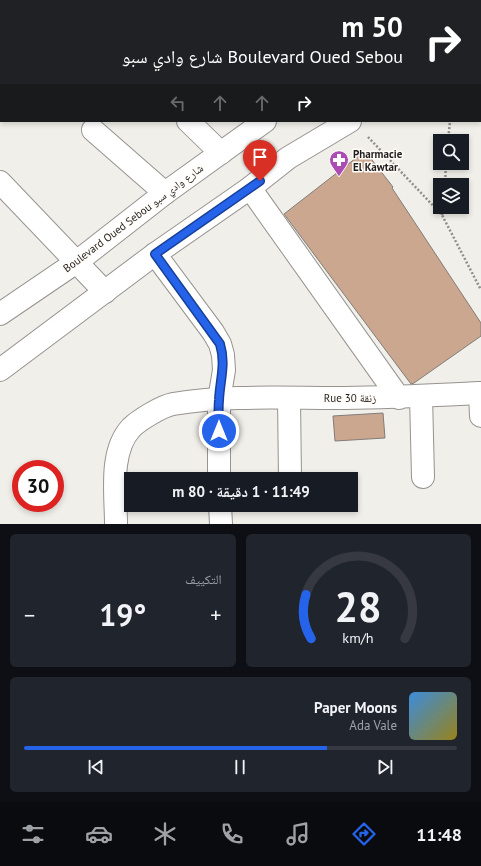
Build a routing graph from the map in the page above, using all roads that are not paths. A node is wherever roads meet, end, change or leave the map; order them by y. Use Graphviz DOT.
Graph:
graph roads {
  1 [pos="189,122"];
  2 [pos="264,122"];
  3 [pos="356,127"];
  4 [pos="93,130"];
  5 [pos="221,153"];
  6 [pos="0,182"];
  7 [pos="250,188"];
  8 [pos="165,193"];
  9 [pos="155,254"];
  10 [pos="78,261"];
  11 [pos="105,292"];
  12 [pos="0,314"];
  13 [pos="0,370"];
  14 [pos="480,393"];
  15 [pos="421,396"];
  16 [pos="289,398"];
  17 [pos="399,398"];
  18 [pos="219,400"];
  19 [pos="481,416"];
  20 [pos="219,472"];
  21 [pos="290,472"];
  22 [pos="423,477"];
  23 [pos="220,512"];
  24 [pos="116,524"];
  25 [pos="221,524"];
  1 -- 5 [label="street"];
  2 -- 5 [label="street, Boulevard Oued Sebou شارع وادي سبو"];
  3 -- 7 [label="street"];
  4 -- 8 [label="street"];
  5 -- 8 [label="street, Boulevard Oued Sebou شارع وادي سبو"];
  6 -- 10 [label="street"];
  7 -- 9 [label="street"];
  7 -- 17 [label="street"];
  8 -- 10 [label="street, Boulevard Oued Sebou شارع وادي سبو"];
  9 -- 11 [label="street"];
  9 -- 18 [label="street"];
  10 -- 11 [label="street"];
  10 -- 12 [label="street, Boulevard Oued Sebou شارع وادي سبو"];
  11 -- 13 [label="street"];
  14 -- 15 [label="street, Rue 30 زنقة"];
  14 -- 19 [label="street"];
  15 -- 17 [label="street, Rue 30 زنقة"];
  15 -- 22 [label="street"];
  16 -- 17 [label="street, Rue 30 زنقة"];
  16 -- 18 [label="street, Rue 30 زنقة"];
  16 -- 21 [label="street"];
  18 -- 20 [label="street"];
  18 -- 24 [label="street, Rue 30 زنقة"];
  23 -- 25 [label="street"];
}
